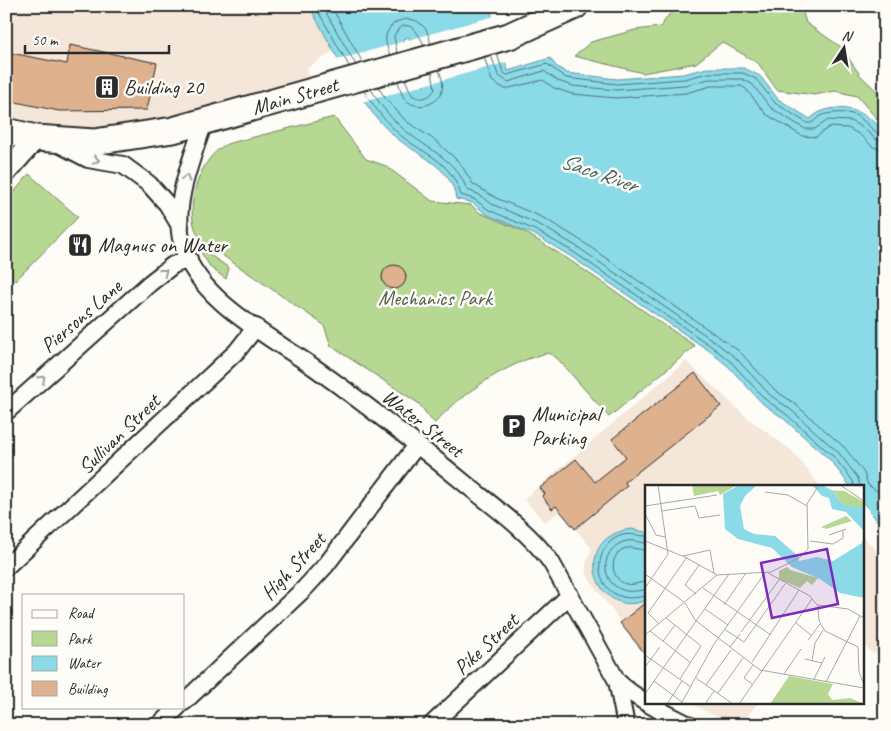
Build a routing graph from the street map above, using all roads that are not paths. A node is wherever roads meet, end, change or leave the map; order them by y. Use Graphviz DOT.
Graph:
graph roads {
  1 [pos="575,6"];
  2 [pos="204,122"];
  3 [pos="6,131"];
  4 [pos="44,139"];
  5 [pos="6,172"];
  6 [pos="180,226"];
  7 [pos="189,259"];
  8 [pos="256,327"];
  9 [pos="6,412"];
  10 [pos="417,445"];
  11 [pos="6,567"];
  12 [pos="570,595"];
  13 [pos="617,681"];
  14 [pos="185,701"];
  15 [pos="645,702"];
  16 [pos="649,704"];
  17 [pos="177,708"];
  18 [pos="159,725"];
  19 [pos="431,725"];
  20 [pos="626,725"];
  21 [pos="689,725"];
  1 -- 2 [label="main road, Main Street"];
  2 -- 4 [label="main road, Main Street"];
  6 -- 2 [label="street, one-way"];
  3 -- 4 [label="main road, Main Street"];
  4 -- 5 [label="street"];
  4 -- 6 [label="street, one-way"];
  6 -- 7 [label="street, Water Street"];
  7 -- 8 [label="street, Water Street"];
  9 -- 7 [label="street, Piersons Lane, one-way"];
  8 -- 10 [label="street, Water Street"];
  8 -- 11 [label="street, Sullivan Street"];
  10 -- 12 [label="street, Water Street"];
  10 -- 14 [label="street, High Street"];
  12 -- 13 [label="street, Water Street"];
  12 -- 19 [label="street, Pike Street"];
  13 -- 15 [label="street"];
  13 -- 20 [label="street"];
  16 -- 21 [label="street"];
  17 -- 18 [label="street"];
}
